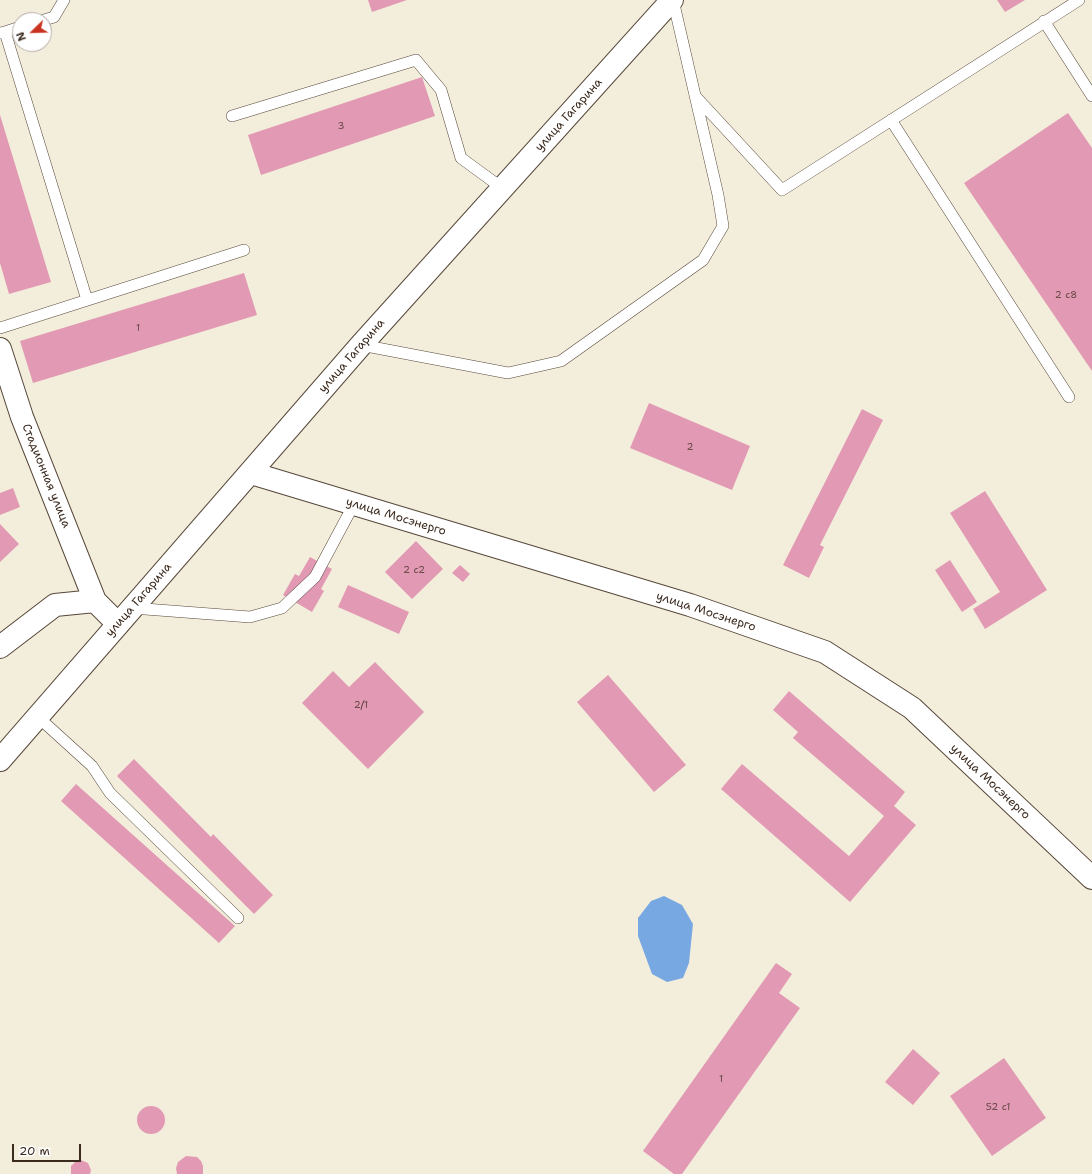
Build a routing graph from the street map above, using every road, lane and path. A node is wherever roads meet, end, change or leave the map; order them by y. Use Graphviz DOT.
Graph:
graph roads {
  1 [pos="64,0"];
  2 [pos="673,0"];
  3 [pos="1079,0"];
  4 [pos="52,18"];
  5 [pos="1044,21"];
  6 [pos="3,33"];
  7 [pos="695,96"];
  8 [pos="1092,96"];
  9 [pos="232,116"];
  10 [pos="891,120"];
  11 [pos="502,188"];
  12 [pos="244,250"];
  13 [pos="87,300"];
  14 [pos="0,328"];
  15 [pos="361,345"];
  16 [pos="0,350"];
  17 [pos="1069,397"];
  18 [pos="251,473"];
  19 [pos="354,504"];
  20 [pos="95,601"];
  21 [pos="132,608"];
  22 [pos="118,624"];
  23 [pos="0,647"];
  24 [pos="38,717"];
  25 [pos="0,760"];
  26 [pos="1092,878"];
  27 [pos="238,918"];
  1 -- 4 [label="lane"];
  2 -- 7 [label="lane"];
  2 -- 11 [label="street, улица Гагарина"];
  3 -- 5 [label="lane"];
  5 -- 8 [label="lane"];
  5 -- 10 [label="lane"];
  6 -- 13 [label="lane"];
  7 -- 10 [label="lane"];
  7 -- 15 [label="lane"];
  9 -- 11 [label="lane"];
  10 -- 17 [label="lane"];
  11 -- 15 [label="street, улица Гагарина"];
  12 -- 13 [label="lane"];
  13 -- 14 [label="lane"];
  15 -- 18 [label="street, улица Гагарина"];
  16 -- 20 [label="street, Стадионная улица"];
  18 -- 19 [label="street, улица Мосэнерго"];
  18 -- 21 [label="street, улица Гагарина"];
  19 -- 21 [label="lane"];
  19 -- 26 [label="street, улица Мосэнерго"];
  20 -- 22 [label="street"];
  20 -- 23 [label="street"];
  21 -- 22 [label="street, улица Гагарина"];
  22 -- 24 [label="street, улица Гагарина"];
  24 -- 25 [label="street, улица Гагарина"];
  24 -- 27 [label="lane"];
}
